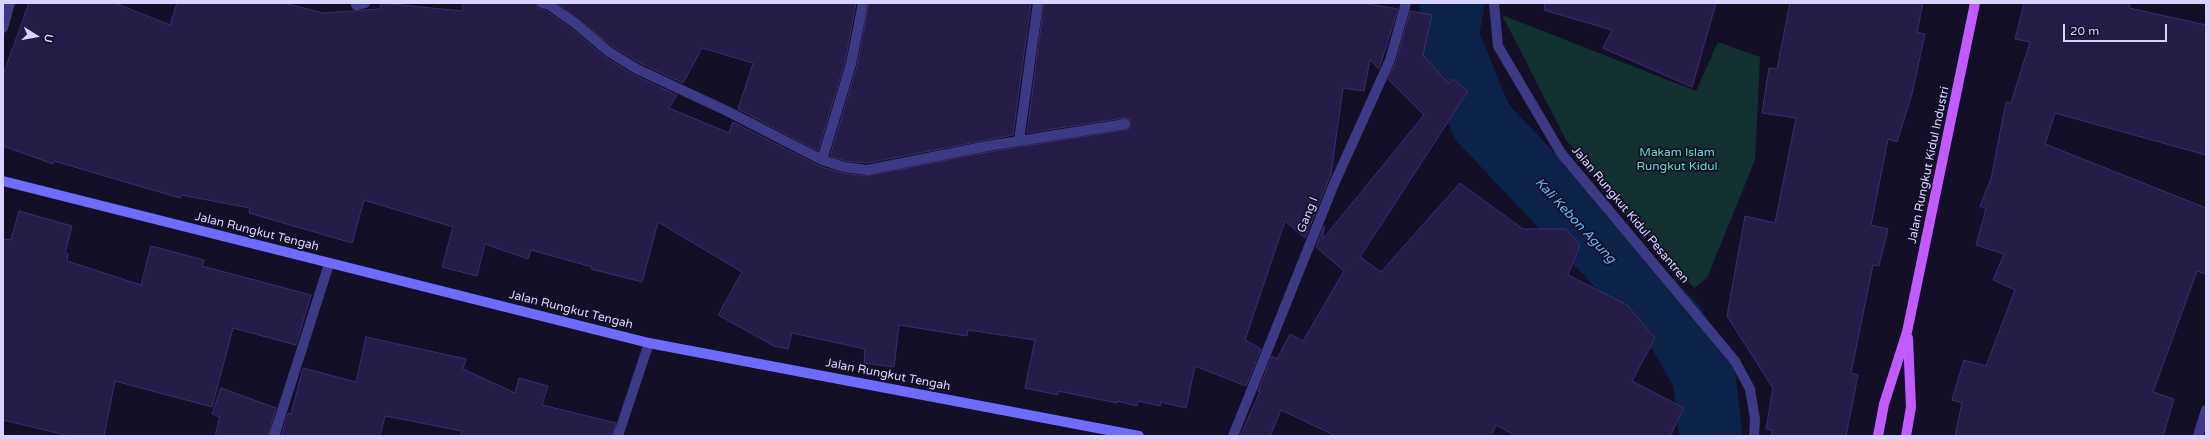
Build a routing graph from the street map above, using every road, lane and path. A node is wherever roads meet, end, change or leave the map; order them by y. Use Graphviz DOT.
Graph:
graph roads {
  1 [pos="10,3"];
  2 [pos="542,3"];
  3 [pos="863,3"];
  4 [pos="1038,3"];
  5 [pos="1406,3"];
  6 [pos="1494,3"];
  7 [pos="1975,3"];
  8 [pos="3,28"];
  9 [pos="1125,124"];
  10 [pos="1019,141"];
  11 [pos="822,160"];
  12 [pos="3,181"];
  13 [pos="330,264"];
  14 [pos="1907,332"];
  15 [pos="649,343"];
  16 [pos="2206,410"];
  17 [pos="274,436"];
  18 [pos="618,436"];
  19 [pos="1139,436"];
  20 [pos="1233,436"];
  21 [pos="1754,436"];
  22 [pos="1878,436"];
  23 [pos="1906,436"];
  24 [pos="2198,436"];
  1 -- 8 [label="street"];
  2 -- 11 [label="street"];
  3 -- 11 [label="street"];
  4 -- 10 [label="street"];
  5 -- 20 [label="street, Gang I"];
  6 -- 21 [label="street, Jalan Rungkut Kidul Pesantren"];
  7 -- 14 [label="main road, Jalan Rungkut Kidul Industri"];
  9 -- 10 [label="street"];
  10 -- 11 [label="street"];
  12 -- 13 [label="main road, Jalan Rungkut Tengah"];
  13 -- 15 [label="main road, Jalan Rungkut Tengah"];
  13 -- 17 [label="street"];
  14 -- 22 [label="main road, Jalan Rungkut Kidul Industri"];
  14 -- 23 [label="main road, Jalan Rungkut Kidul Industri"];
  15 -- 18 [label="street"];
  15 -- 19 [label="main road, Jalan Rungkut Tengah"];
  16 -- 24 [label="street"];
}
